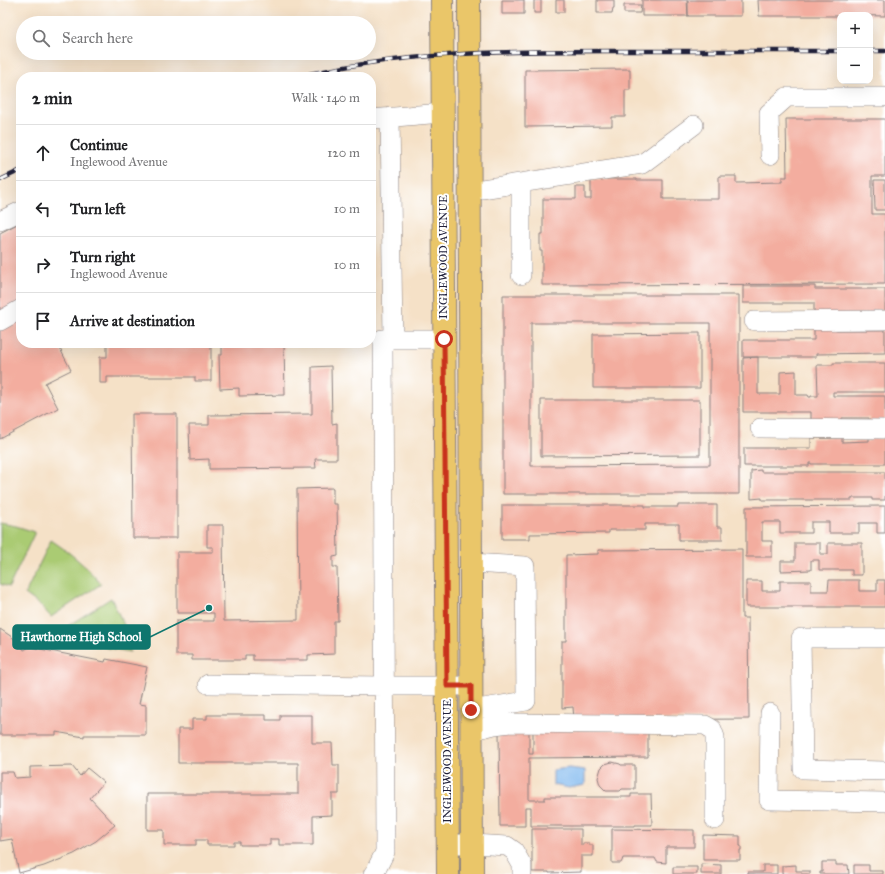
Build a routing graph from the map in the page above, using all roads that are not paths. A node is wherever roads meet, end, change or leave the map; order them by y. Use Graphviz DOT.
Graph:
graph roads {
  1 [pos="442,0"];
  2 [pos="469,0"];
  3 [pos="885,97"];
  4 [pos="442,113"];
  5 [pos="390,117"];
  6 [pos="376,118"];
  7 [pos="694,125"];
  8 [pos="770,155"];
  9 [pos="521,183"];
  10 [pos="469,191"];
  11 [pos="16,213"];
  12 [pos="0,221"];
  13 [pos="521,275"];
  14 [pos="16,312"];
  15 [pos="885,320"];
  16 [pos="0,321"];
  17 [pos="754,321"];
  18 [pos="382,339"];
  19 [pos="444,339"];
  20 [pos="760,428"];
  21 [pos="885,430"];
  22 [pos="471,563"];
  23 [pos="885,638"];
  24 [pos="208,684"];
  25 [pos="384,686"];
  26 [pos="447,686"];
  27 [pos="471,686"];
  28 [pos="770,713"];
  29 [pos="471,721"];
  30 [pos="885,771"];
  31 [pos="885,802"];
  32 [pos="715,820"];
  33 [pos="448,844"];
  34 [pos="472,844"];
  35 [pos="373,874"];
  36 [pos="448,874"];
  37 [pos="472,874"];
  38 [pos="522,874"];
  1 -- 4 [label="main road, INGLEWOOD AVENUE"];
  2 -- 10 [label="main road"];
  3 -- 8 [label="lane"];
  4 -- 5 [label="lane"];
  4 -- 19 [label="main road, INGLEWOOD AVENUE"];
  5 -- 6 [label="lane"];
  5 -- 18 [label="lane"];
  7 -- 9 [label="lane"];
  9 -- 10 [label="lane"];
  9 -- 13 [label="lane"];
  10 -- 22 [label="main road"];
  11 -- 12 [label="lane"];
  14 -- 16 [label="lane"];
  15 -- 17 [label="lane"];
  18 -- 19 [label="lane"];
  18 -- 25 [label="lane"];
  19 -- 26 [label="main road, INGLEWOOD AVENUE"];
  20 -- 21 [label="lane"];
  22 -- 27 [label="main road"];
  22 -- 29 [label="lane"];
  23 -- 30 [label="lane"];
  24 -- 25 [label="lane"];
  25 -- 26 [label="lane"];
  25 -- 35 [label="lane"];
  26 -- 27 [label="lane"];
  26 -- 33 [label="main road, INGLEWOOD AVENUE"];
  27 -- 29 [label="main road"];
  28 -- 31 [label="lane"];
  29 -- 32 [label="lane"];
  29 -- 34 [label="main road"];
  33 -- 34 [label="lane"];
  33 -- 36 [label="main road, INGLEWOOD AVENUE"];
  34 -- 37 [label="main road"];
  34 -- 38 [label="lane"];
}
